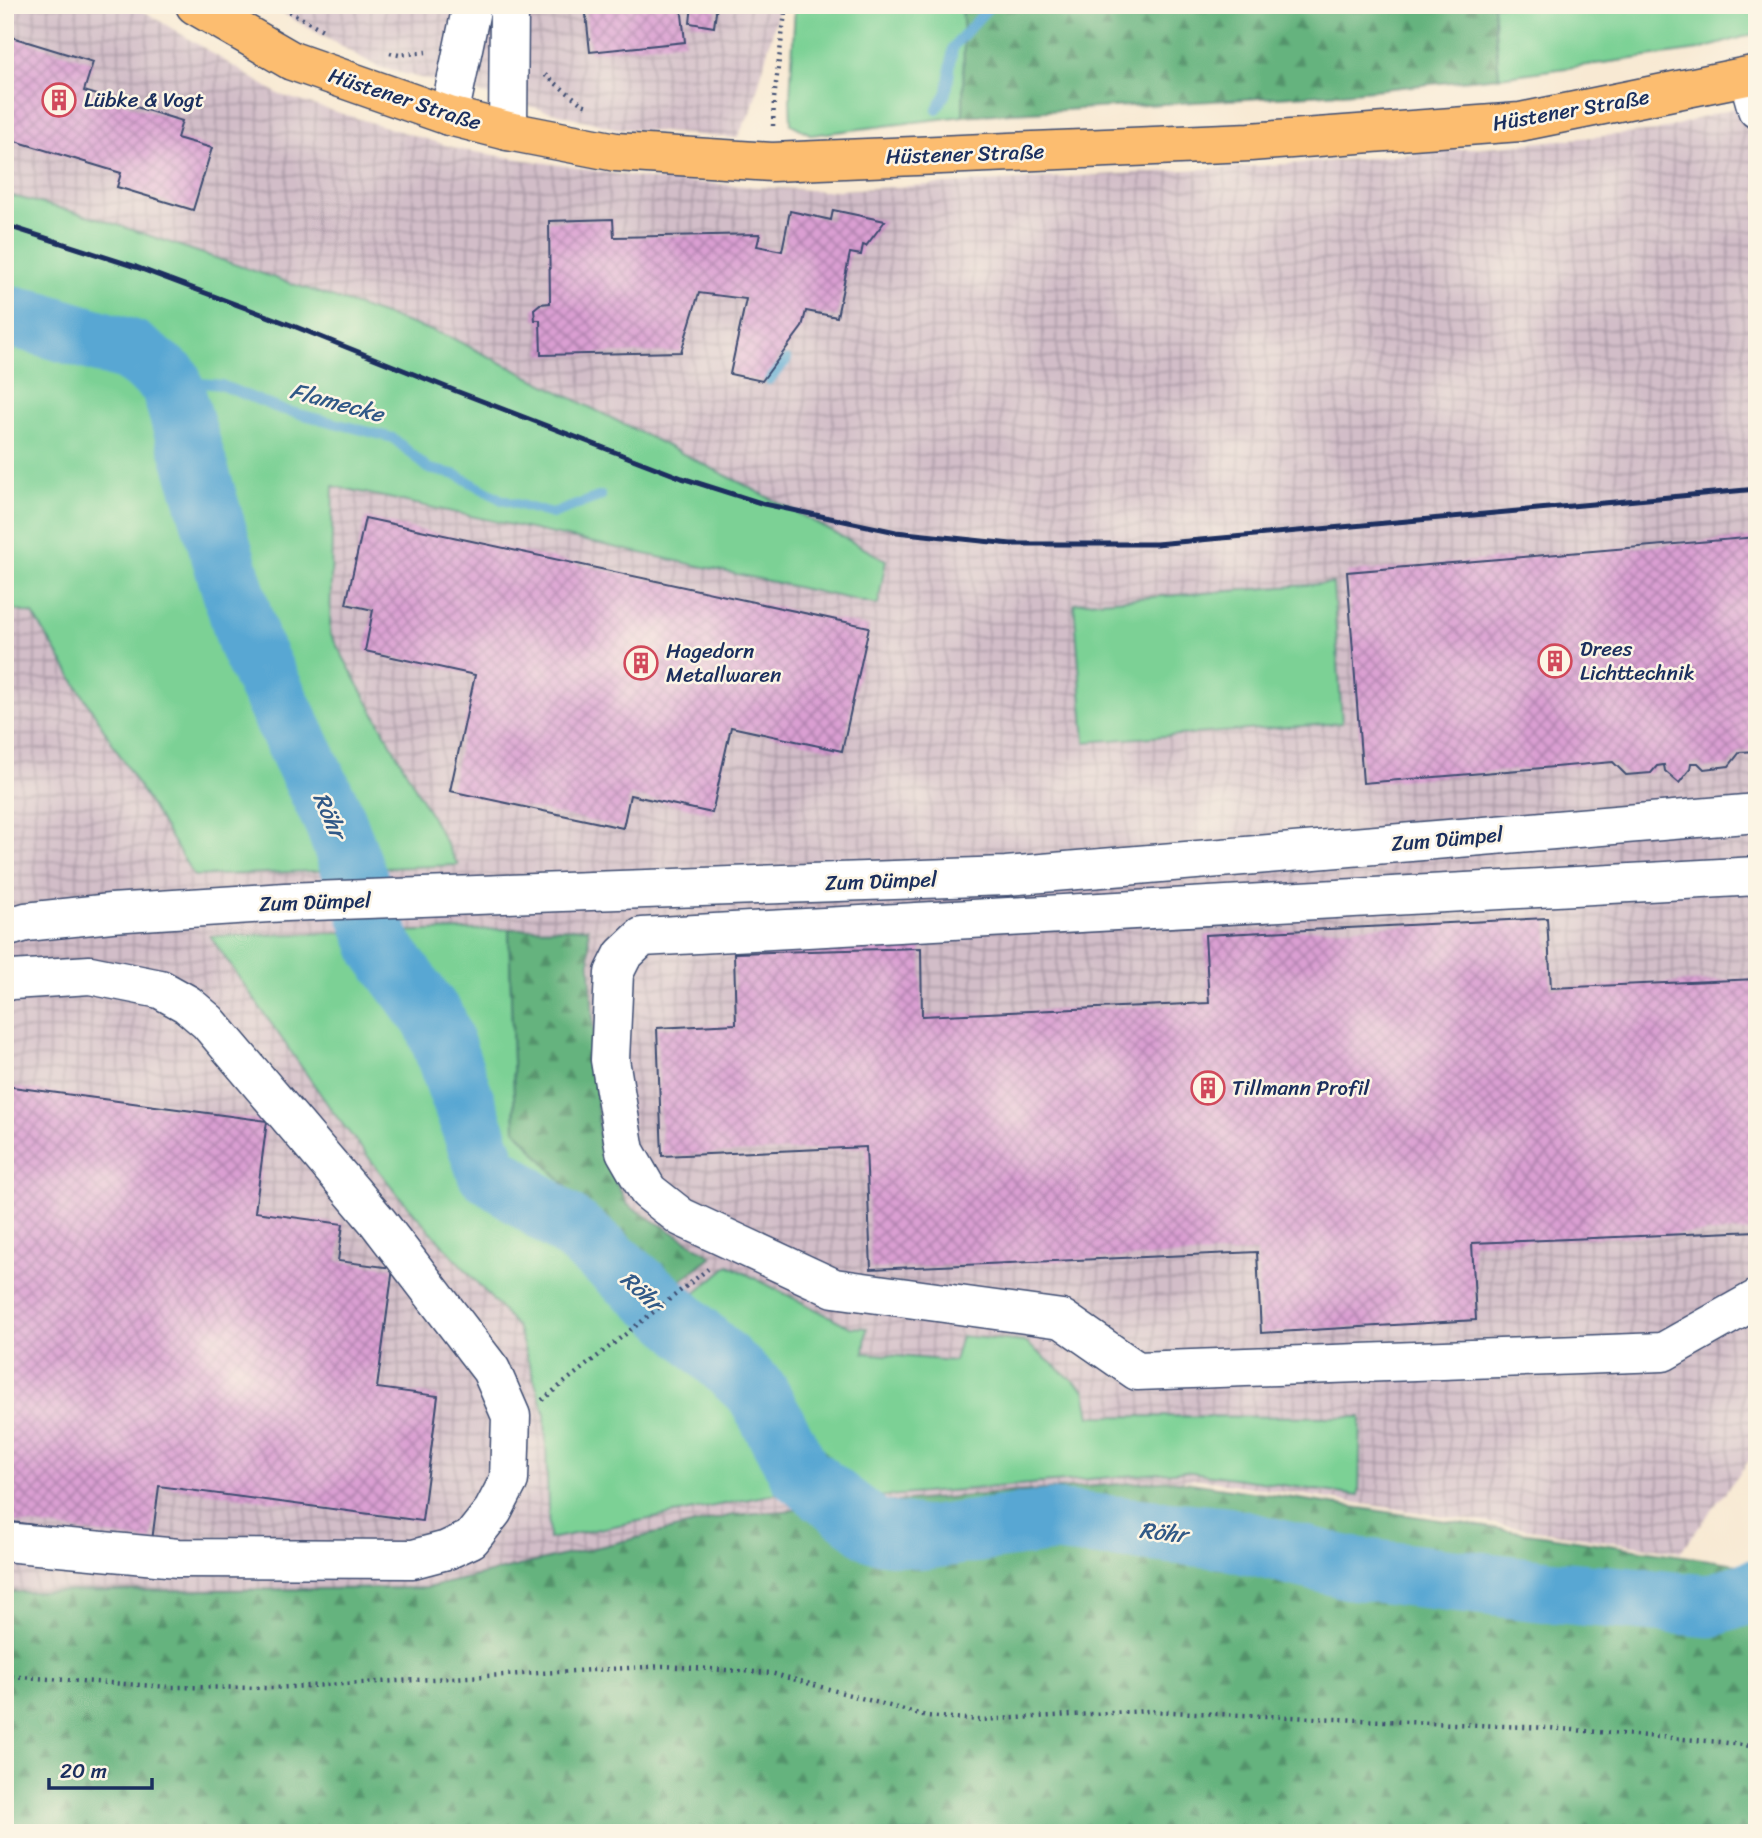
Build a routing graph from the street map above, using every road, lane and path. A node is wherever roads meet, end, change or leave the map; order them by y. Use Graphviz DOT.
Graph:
graph roads {
  1 [pos="195,5"];
  2 [pos="472,5"];
  3 [pos="509,5"];
  4 [pos="786,5"];
  5 [pos="1754,86"];
  6 [pos="449,116"];
  7 [pos="509,131"];
  8 [pos="772,162"];
  9 [pos="1757,813"];
  10 [pos="1757,876"];
  11 [pos="5,928"];
  12 [pos="5,982"];
  13 [pos="717,1263"];
  14 [pos="1757,1299"];
  15 [pos="510,1424"];
  16 [pos="5,1542"];
  17 [pos="5,1676"];
  18 [pos="1757,1747"];
  1 -- 6 [label="main road, Hüstener Straße"];
  2 -- 6 [label="street"];
  3 -- 7 [label="street"];
  4 -- 8 [label="path"];
  5 -- 8 [label="main road, Hüstener Straße"];
  6 -- 7 [label="main road, Hüstener Straße"];
  7 -- 8 [label="main road, Hüstener Straße"];
  9 -- 11 [label="street, Zum Dümpel"];
  10 -- 14 [label="street"];
  12 -- 15 [label="street"];
  13 -- 15 [label="path"];
  15 -- 16 [label="street"];
  17 -- 18 [label="path"];
}
